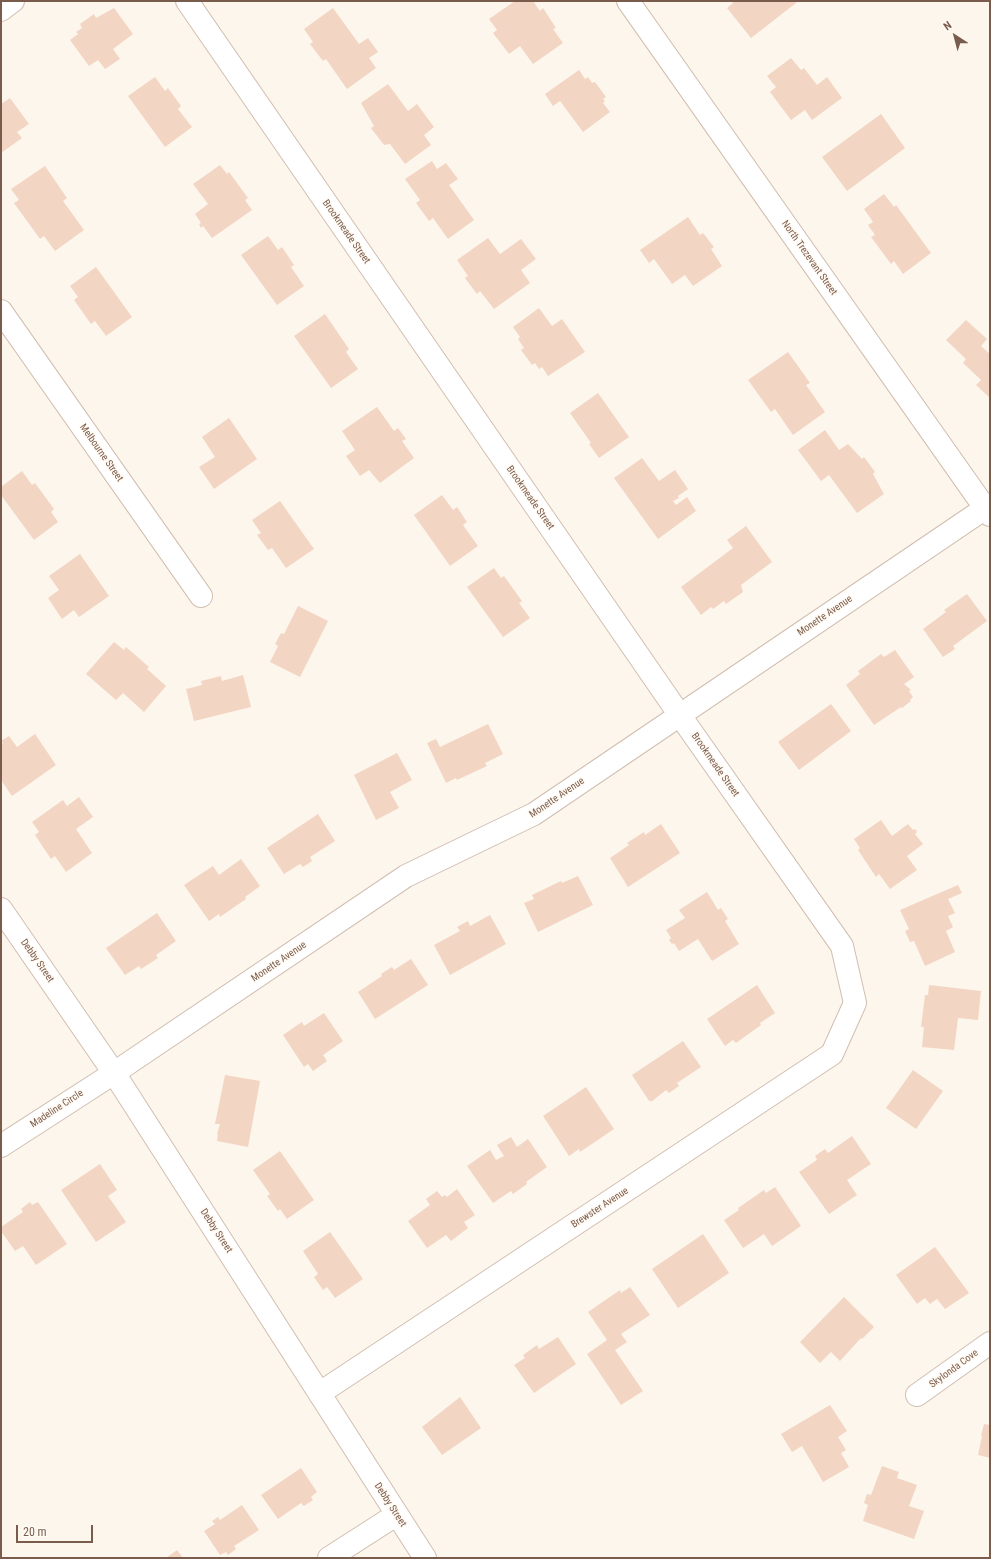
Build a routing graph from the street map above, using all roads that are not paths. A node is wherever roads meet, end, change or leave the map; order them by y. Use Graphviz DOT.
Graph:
graph roads {
  1 [pos="13,1"];
  2 [pos="187,1"];
  3 [pos="628,1"];
  4 [pos="1,10"];
  5 [pos="1,311"];
  6 [pos="988,509"];
  7 [pos="201,596"];
  8 [pos="679,714"];
  9 [pos="1,909"];
  10 [pos="855,1003"];
  11 [pos="114,1073"];
  12 [pos="1,1146"];
  13 [pos="990,1343"];
  14 [pos="320,1393"];
  15 [pos="917,1395"];
  16 [pos="396,1515"];
  17 [pos="330,1558"];
  18 [pos="425,1558"];
  1 -- 4 [label="street"];
  2 -- 8 [label="street, Brookmeade Street"];
  3 -- 6 [label="street, North Trezevant Street"];
  5 -- 7 [label="street, Melbourne Street"];
  6 -- 8 [label="street, Monette Avenue"];
  8 -- 10 [label="street, Brookmeade Street"];
  8 -- 11 [label="street, Monette Avenue"];
  9 -- 11 [label="street, Debby Street"];
  10 -- 14 [label="street, Brewster Avenue"];
  11 -- 12 [label="street, Madeline Circle"];
  11 -- 14 [label="street, Debby Street"];
  13 -- 15 [label="street, Skylonda Cove"];
  14 -- 16 [label="street, Debby Street"];
  16 -- 17 [label="street"];
  16 -- 18 [label="street, Debby Street"];
}
